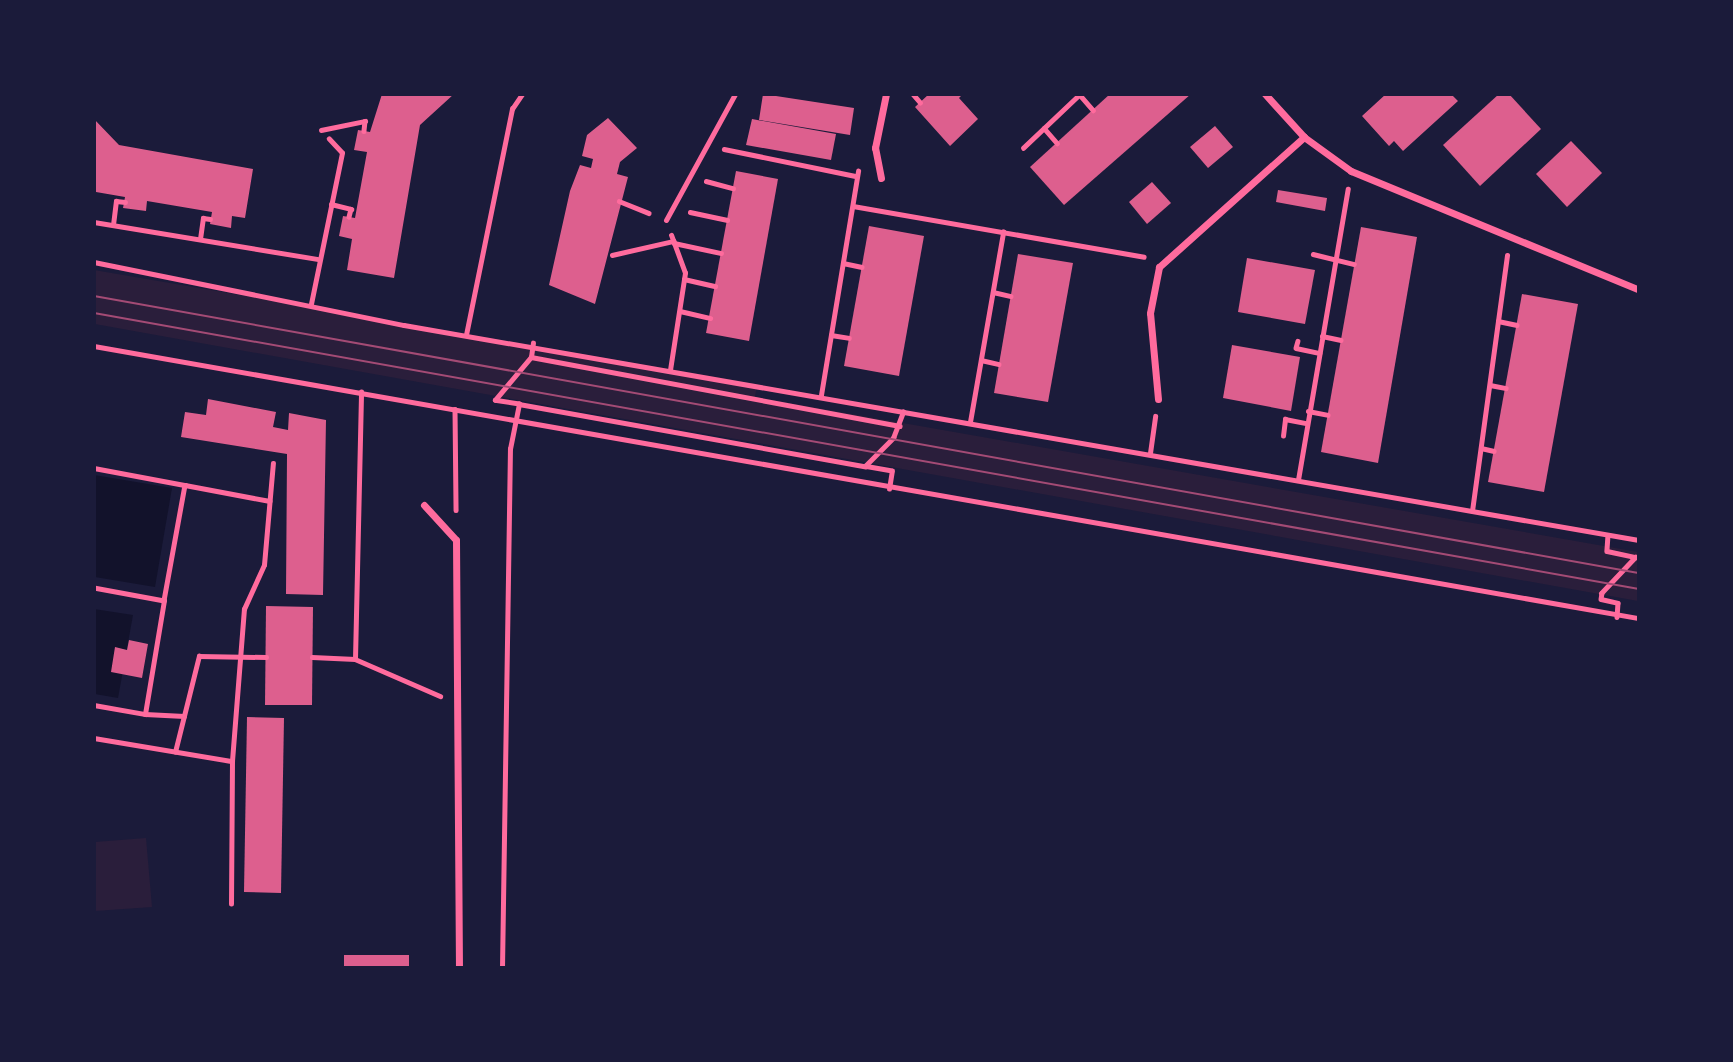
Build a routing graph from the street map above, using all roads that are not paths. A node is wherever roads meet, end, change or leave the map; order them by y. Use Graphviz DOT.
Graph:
graph roads {
  1 [pos="735,94"];
  2 [pos="886,94"];
  3 [pos="1265,94"];
  4 [pos="1304,137"];
  5 [pos="881,178"];
  6 [pos="666,220"];
  7 [pos="1639,289"];
  8 [pos="1158,399"];
  9 [pos="424,505"];
  10 [pos="459,968"];
  1 -- 6 [label="lane"];
  2 -- 5 [label="street"];
  3 -- 4 [label="street"];
  4 -- 7 [label="street"];
  4 -- 8 [label="street"];
  9 -- 10 [label="street"];
}
